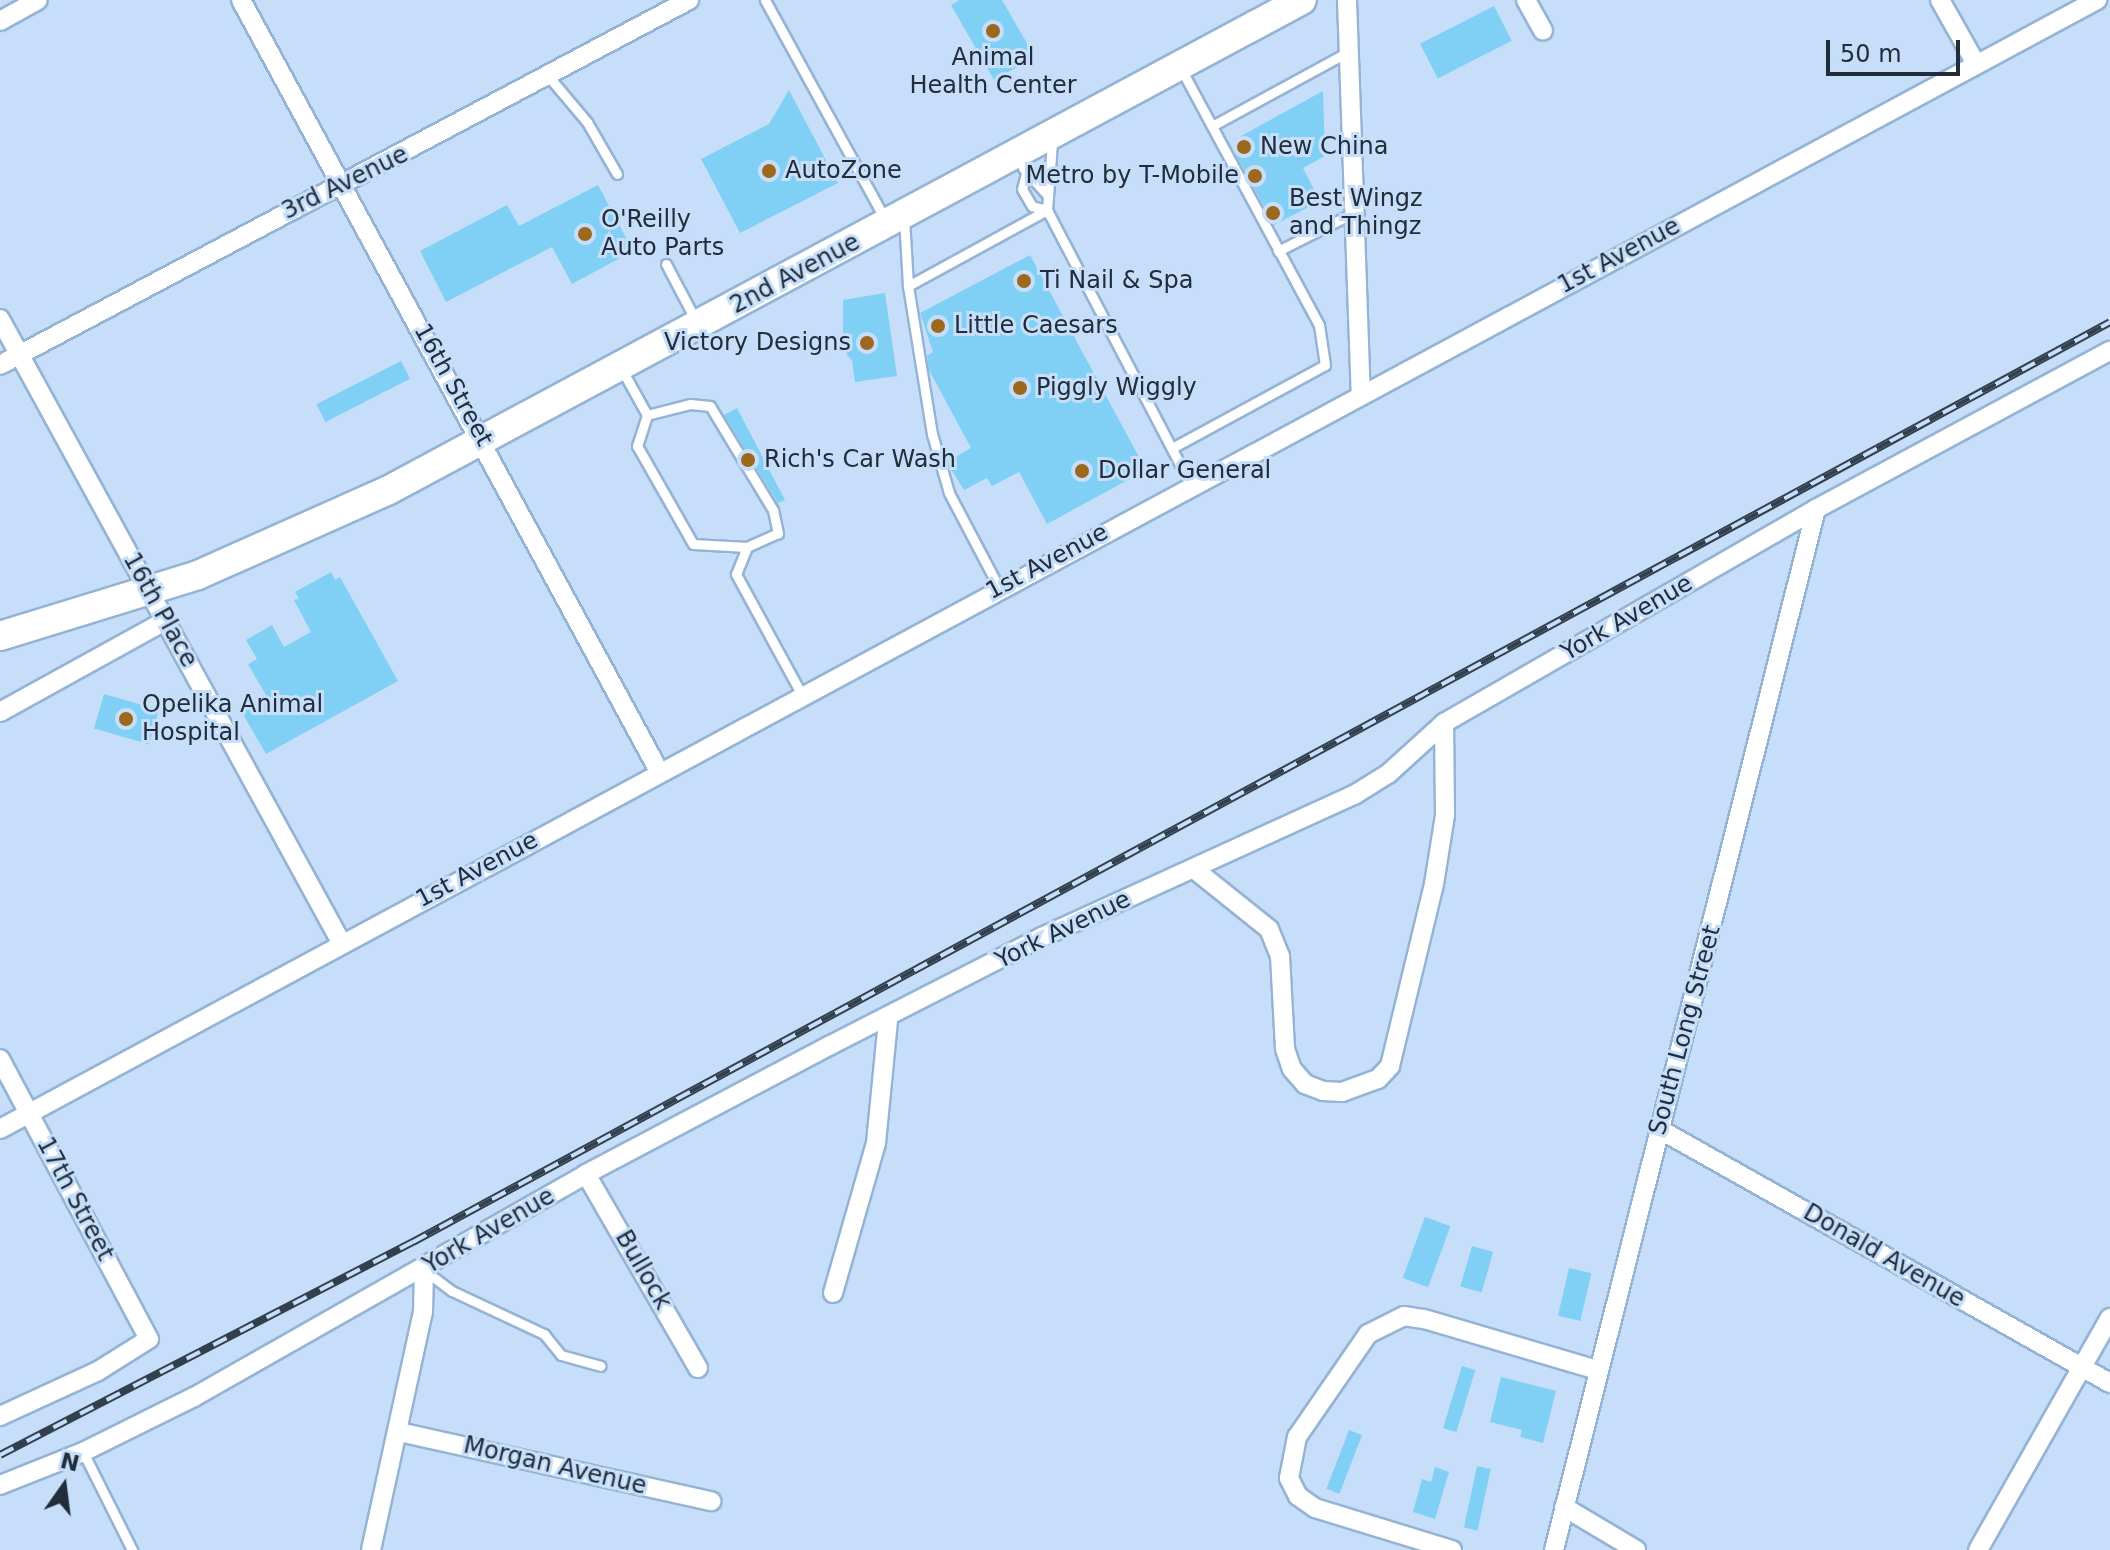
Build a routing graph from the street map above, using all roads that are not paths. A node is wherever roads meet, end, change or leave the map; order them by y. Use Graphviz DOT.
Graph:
graph roads {
  1 [pos="38,0"];
  2 [pos="241,0"];
  3 [pos="689,0"];
  4 [pos="765,0"];
  5 [pos="1302,0"];
  6 [pos="1347,0"];
  7 [pos="1526,0"];
  8 [pos="1940,0"];
  9 [pos="2097,0"];
  10 [pos="0,21"];
  11 [pos="1543,31"];
  12 [pos="1346,53"];
  13 [pos="1976,64"];
  14 [pos="1180,66"];
  15 [pos="549,77"];
  16 [pos="1212,126"];
  17 [pos="1052,136"];
  18 [pos="1020,164"];
  19 [pos="617,174"];
  20 [pos="342,182"];
  21 [pos="1047,195"];
  22 [pos="1047,210"];
  23 [pos="1353,213"];
  24 [pos="896,219"];
  25 [pos="1278,251"];
  26 [pos="666,264"];
  27 [pos="908,286"];
  28 [pos="0,319"];
  29 [pos="699,326"];
  30 [pos="2110,351"];
  31 [pos="19,355"];
  32 [pos="0,365"];
  33 [pos="621,368"];
  34 [pos="1361,395"];
  35 [pos="647,415"];
  36 [pos="484,442"];
  37 [pos="1172,448"];
  38 [pos="1191,486"];
  39 [pos="1816,509"];
  40 [pos="747,547"];
  41 [pos="999,588"];
  42 [pos="150,592"];
  43 [pos="165,621"];
  44 [pos="0,636"];
  45 [pos="802,695"];
  46 [pos="0,712"];
  47 [pos="1444,723"];
  48 [pos="660,773"];
  49 [pos="1194,869"];
  50 [pos="342,944"];
  51 [pos="888,1020"];
  52 [pos="0,1059"];
  53 [pos="29,1113"];
  54 [pos="0,1129"];
  55 [pos="1659,1129"];
  56 [pos="586,1174"];
  57 [pos="424,1270"];
  58 [pos="833,1293"];
  59 [pos="2110,1318"];
  60 [pos="601,1366"];
  61 [pos="2082,1367"];
  62 [pos="698,1368"];
  63 [pos="1597,1370"];
  64 [pos="2110,1383"];
  65 [pos="0,1416"];
  66 [pos="399,1432"];
  67 [pos="83,1452"];
  68 [pos="0,1485"];
  69 [pos="711,1501"];
  70 [pos="1564,1507"];
  71 [pos="132,1550"];
  72 [pos="371,1550"];
  73 [pos="1452,1550"];
  74 [pos="1554,1550"];
  75 [pos="1636,1550"];
  76 [pos="1978,1550"];
  1 -- 10 [label="street"];
  2 -- 20 [label="street, 16th Street"];
  3 -- 15 [label="street, 3rd Avenue"];
  4 -- 24 [label="lane"];
  5 -- 14 [label="main road, 2nd Avenue"];
  6 -- 12 [label="street"];
  7 -- 11 [label="street"];
  8 -- 13 [label="street"];
  9 -- 13 [label="street, 1st Avenue"];
  12 -- 16 [label="lane"];
  12 -- 23 [label="street"];
  13 -- 34 [label="street, 1st Avenue"];
  14 -- 16 [label="lane"];
  14 -- 17 [label="main road, 2nd Avenue"];
  15 -- 19 [label="lane"];
  15 -- 20 [label="street, 3rd Avenue"];
  16 -- 25 [label="lane"];
  17 -- 18 [label="main road, 2nd Avenue"];
  17 -- 21 [label="lane"];
  18 -- 21 [label="lane"];
  18 -- 22 [label="lane"];
  18 -- 24 [label="main road, 2nd Avenue"];
  20 -- 31 [label="street, 3rd Avenue"];
  20 -- 36 [label="street, 16th Street"];
  21 -- 22 [label="lane"];
  22 -- 27 [label="lane"];
  22 -- 37 [label="lane"];
  23 -- 25 [label="lane"];
  23 -- 34 [label="street"];
  24 -- 27 [label="lane"];
  24 -- 29 [label="main road, 2nd Avenue"];
  25 -- 37 [label="lane"];
  26 -- 29 [label="lane"];
  27 -- 41 [label="lane"];
  28 -- 31 [label="street, 16th Place"];
  29 -- 33 [label="main road, 2nd Avenue"];
  30 -- 39 [label="street, York Avenue"];
  31 -- 32 [label="street, 3rd Avenue"];
  31 -- 42 [label="street, 16th Place"];
  33 -- 35 [label="lane"];
  33 -- 36 [label="main road, 2nd Avenue"];
  34 -- 38 [label="street, 1st Avenue"];
  35 -- 40 [label="lane"];
  35 -- 40 [label="lane"];
  36 -- 42 [label="main road, 2nd Avenue"];
  36 -- 48 [label="street, 16th Street"];
  37 -- 38 [label="lane"];
  38 -- 41 [label="street, 1st Avenue"];
  39 -- 47 [label="street, York Avenue"];
  39 -- 55 [label="street, South Long Street"];
  40 -- 45 [label="lane"];
  41 -- 45 [label="street, 1st Avenue"];
  42 -- 43 [label="street, 16th Place"];
  42 -- 44 [label="main road, 2nd Avenue"];
  43 -- 46 [label="street"];
  43 -- 50 [label="street, 16th Place"];
  45 -- 48 [label="street, 1st Avenue"];
  47 -- 49 [label="street, York Avenue"];
  47 -- 49 [label="street"];
  48 -- 50 [label="street, 1st Avenue"];
  49 -- 51 [label="street, York Avenue"];
  50 -- 53 [label="street, 1st Avenue"];
  51 -- 56 [label="street, York Avenue"];
  51 -- 58 [label="street"];
  52 -- 53 [label="street, 17th Street"];
  53 -- 54 [label="street, 1st Avenue"];
  53 -- 65 [label="street, 17th Street"];
  55 -- 61 [label="street, Donald Avenue"];
  55 -- 63 [label="street, South Long Street"];
  56 -- 57 [label="street, York Avenue"];
  56 -- 62 [label="street, Bullock"];
  57 -- 60 [label="lane"];
  57 -- 66 [label="street"];
  57 -- 67 [label="street, York Avenue"];
  59 -- 61 [label="street"];
  61 -- 64 [label="street, Donald Avenue"];
  61 -- 76 [label="street"];
  63 -- 70 [label="street, South Long Street"];
  63 -- 73 [label="street"];
  66 -- 69 [label="street, Morgan Avenue"];
  66 -- 72 [label="street"];
  67 -- 68 [label="street, York Avenue"];
  67 -- 71 [label="lane"];
  70 -- 74 [label="street, South Long Street"];
  70 -- 75 [label="street"];
}
